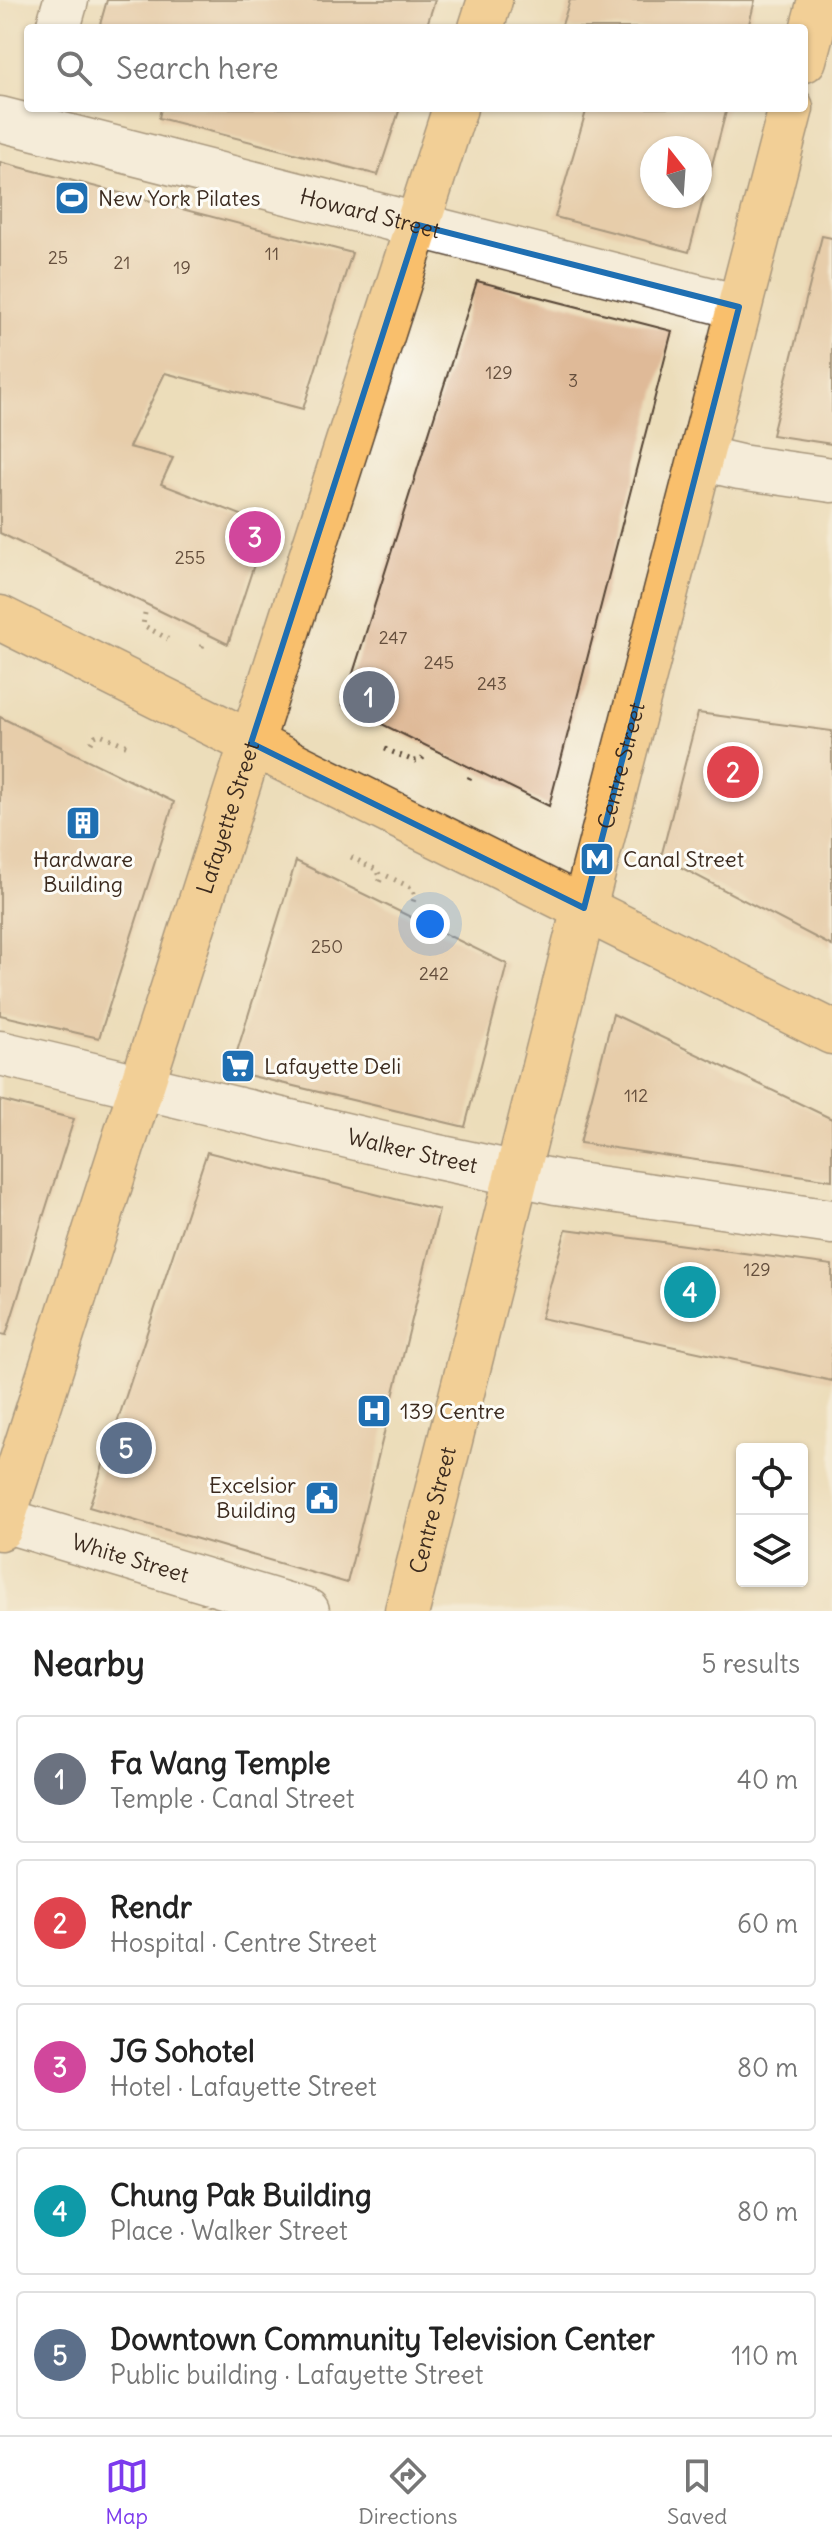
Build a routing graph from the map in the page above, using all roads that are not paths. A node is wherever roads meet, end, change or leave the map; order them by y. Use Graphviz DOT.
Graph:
graph roads {
  1 [pos="66,0"];
  2 [pos="490,0"];
  3 [pos="820,0"];
  4 [pos="59,24"];
  5 [pos="482,24"];
  6 [pos="808,45"];
  7 [pos="454,112"];
  8 [pos="790,112"];
  9 [pos="22,118"];
  10 [pos="418,225"];
  11 [pos="739,307"];
  12 [pos="701,458"];
  13 [pos="832,480"];
  14 [pos="0,618"];
  15 [pos="251,743"];
  16 [pos="584,908"];
  17 [pos="832,1032"];
  18 [pos="0,1053"];
  19 [pos="141,1087"];
  20 [pos="518,1174"];
  21 [pos="832,1222"];
  22 [pos="1,1522"];
  23 [pos="307,1611"];
  24 [pos="407,1611"];
  1 -- 4 [label="street"];
  2 -- 5 [label="main road"];
  3 -- 6 [label="main road"];
  7 -- 10 [label="main road, Lafayette Street"];
  8 -- 11 [label="main road, Centre Street"];
  9 -- 10 [label="street, Howard Street"];
  10 -- 11 [label="street, Howard Street"];
  10 -- 15 [label="main road, Lafayette Street"];
  11 -- 12 [label="main road, Centre Street"];
  12 -- 13 [label="street"];
  12 -- 16 [label="main road, Centre Street"];
  14 -- 15 [label="main road"];
  15 -- 16 [label="main road"];
  15 -- 19 [label="main road, Lafayette Street"];
  16 -- 17 [label="main road"];
  16 -- 20 [label="main road, Centre Street"];
  18 -- 19 [label="street, Walker Street"];
  19 -- 20 [label="street, Walker Street"];
  19 -- 22 [label="main road, Lafayette Street"];
  20 -- 21 [label="street, Walker Street"];
  20 -- 24 [label="main road, Centre Street"];
  22 -- 23 [label="street, White Street"];
}
